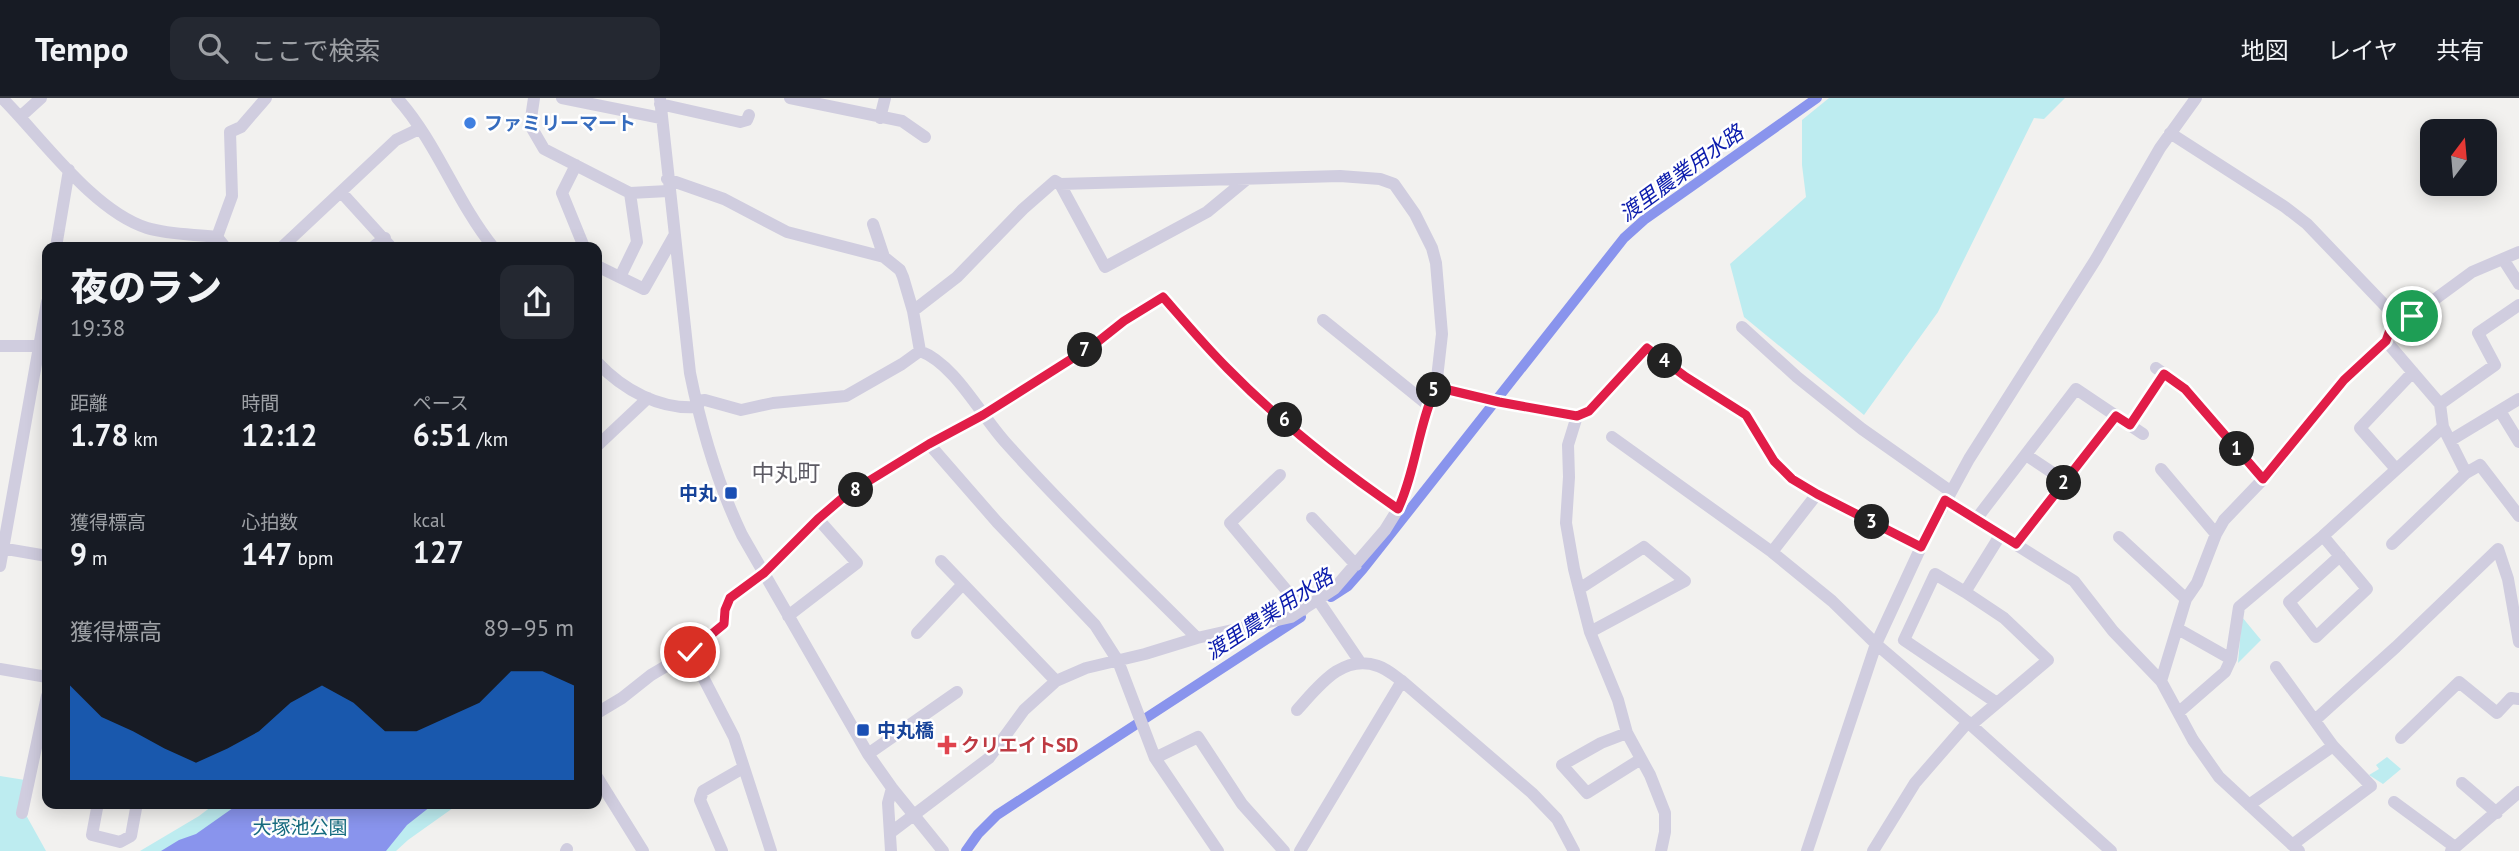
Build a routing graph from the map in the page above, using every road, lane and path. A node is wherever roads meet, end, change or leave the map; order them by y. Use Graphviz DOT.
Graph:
graph roads {
  1 [pos="2,98"];
  2 [pos="41,98"];
  3 [pos="266,98"];
  4 [pos="397,98"];
  5 [pos="534,98"];
  6 [pos="562,98"];
  7 [pos="790,98"];
  8 [pos="885,98"];
  9 [pos="2196,98"];
  10 [pos="660,101"];
  11 [pos="831,102"];
  12 [pos="749,115"];
  13 [pos="20,117"];
  14 [pos="661,118"];
  15 [pos="880,118"];
  16 [pos="419,129"];
  17 [pos="2170,133"];
  18 [pos="925,137"];
  19 [pos="576,165"];
  20 [pos="69,170"];
  21 [pos="1247,178"];
  22 [pos="1060,184"];
  23 [pos="668,185"];
  24 [pos="341,192"];
  25 [pos="630,193"];
  26 [pos="873,224"];
  27 [pos="674,236"];
  28 [pos="57,242"];
  29 [pos="221,242"];
  30 [pos="287,242"];
  31 [pos="388,242"];
  32 [pos="490,242"];
  33 [pos="582,242"];
  34 [pos="2519,252"];
  35 [pos="884,257"];
  36 [pos="2503,259"];
  37 [pos="602,268"];
  38 [pos="620,277"];
  39 [pos="2519,284"];
  40 [pos="2519,305"];
  41 [pos="913,312"];
  42 [pos="2395,316"];
  43 [pos="1323,320"];
  44 [pos="1742,327"];
  45 [pos="2386,341"];
  46 [pos="0,346"];
  47 [pos="42,346"];
  48 [pos="920,351"];
  49 [pos="42,355"];
  50 [pos="602,366"];
  51 [pos="2413,372"];
  52 [pos="1436,387"];
  53 [pos="648,398"];
  54 [pos="2519,399"];
  55 [pos="697,404"];
  56 [pos="2440,404"];
  57 [pos="1428,405"];
  58 [pos="2500,411"];
  59 [pos="983,415"];
  60 [pos="1577,416"];
  61 [pos="2116,416"];
  62 [pos="2130,425"];
  63 [pos="2443,426"];
  64 [pos="2143,434"];
  65 [pos="1612,437"];
  66 [pos="2451,440"];
  67 [pos="602,441"];
  68 [pos="2519,442"];
  69 [pos="929,444"];
  70 [pos="2026,455"];
  71 [pos="2396,468"];
  72 [pos="2161,469"];
  73 [pos="2466,473"];
  74 [pos="1280,475"];
  75 [pos="2263,479"];
  76 [pos="2065,481"];
  77 [pos="1817,494"];
  78 [pos="1948,495"];
  79 [pos="1398,509"];
  80 [pos="2519,516"];
  81 [pos="1312,518"];
  82 [pos="1977,518"];
  83 [pos="818,519"];
  84 [pos="2001,534"];
  85 [pos="2216,534"];
  86 [pos="2323,536"];
  87 [pos="2119,537"];
  88 [pos="2016,544"];
  89 [pos="2392,544"];
  90 [pos="1921,547"];
  91 [pos="1,548"];
  92 [pos="1772,552"];
  93 [pos="42,555"];
  94 [pos="2340,556"];
  95 [pos="941,561"];
  96 [pos="1356,565"];
  97 [pos="0,566"];
  98 [pos="764,573"];
  99 [pos="962,585"];
  100 [pos="1579,589"];
  101 [pos="1965,592"];
  102 [pos="2186,599"];
  103 [pos="1320,603"];
  104 [pos="1303,610"];
  105 [pos="788,615"];
  106 [pos="2178,629"];
  107 [pos="1590,632"];
  108 [pos="917,634"];
  109 [pos="1197,638"];
  110 [pos="2519,642"];
  111 [pos="1876,644"];
  112 [pos="690,652"];
  113 [pos="2231,659"];
  114 [pos="1118,661"];
  115 [pos="1360,662"];
  116 [pos="2276,667"];
  117 [pos="0,669"];
  118 [pos="42,676"];
  119 [pos="1056,681"];
  120 [pos="1402,681"];
  121 [pos="2161,681"];
  122 [pos="957,692"];
  123 [pos="2519,699"];
  124 [pos="1997,702"];
  125 [pos="602,710"];
  126 [pos="1297,710"];
  127 [pos="2179,712"];
  128 [pos="42,719"];
  129 [pos="2315,720"];
  130 [pos="1969,723"];
  131 [pos="1628,733"];
  132 [pos="2401,738"];
  133 [pos="2333,746"];
  134 [pos="868,754"];
  135 [pos="1154,758"];
  136 [pos="1641,760"];
  137 [pos="743,768"];
  138 [pos="2462,783"];
  139 [pos="602,785"];
  140 [pos="892,788"];
  141 [pos="2519,792"];
  142 [pos="2394,802"];
  143 [pos="2249,805"];
  144 [pos="97,809"];
  145 [pos="136,809"];
  146 [pos="22,813"];
  147 [pos="2497,813"];
  148 [pos="914,815"];
  149 [pos="890,833"];
  150 [pos="2295,848"];
  151 [pos="2453,849"];
  152 [pos="643,851"];
  153 [pos="722,851"];
  154 [pos="771,851"];
  155 [pos="891,851"];
  156 [pos="943,851"];
  157 [pos="1218,851"];
  158 [pos="1284,851"];
  159 [pos="1300,851"];
  160 [pos="1574,851"];
  161 [pos="1661,851"];
  162 [pos="1807,851"];
  163 [pos="1872,851"];
  164 [pos="2111,851"];
  1 -- 13 [label="street"];
  2 -- 13 [label="street"];
  3 -- 29 [label="street"];
  4 -- 16 [label="street"];
  5 -- 19 [label="street"];
  6 -- 14 [label="street"];
  7 -- 11 [label="street"];
  8 -- 15 [label="street"];
  9 -- 17 [label="street"];
  10 -- 12 [label="street"];
  10 -- 14 [label="street"];
  11 -- 15 [label="street"];
  13 -- 20 [label="street"];
  14 -- 23 [label="street"];
  15 -- 18 [label="street"];
  16 -- 24 [label="street"];
  16 -- 32 [label="street"];
  17 -- 42 [label="street"];
  17 -- 78 [label="street"];
  19 -- 25 [label="street"];
  19 -- 33 [label="street"];
  20 -- 28 [label="street"];
  20 -- 29 [label="street"];
  21 -- 22 [label="street"];
  21 -- 22 [label="street"];
  21 -- 52 [label="street"];
  22 -- 41 [label="street"];
  23 -- 25 [label="street"];
  23 -- 27 [label="street"];
  23 -- 35 [label="street"];
  24 -- 30 [label="street"];
  24 -- 31 [label="street"];
  25 -- 38 [label="street"];
  26 -- 35 [label="street"];
  27 -- 38 [label="street"];
  27 -- 55 [label="street"];
  34 -- 36 [label="street"];
  35 -- 41 [label="street"];
  36 -- 39 [label="street"];
  36 -- 42 [label="street"];
  37 -- 38 [label="street"];
  40 -- 56 [label="street"];
  41 -- 48 [label="street"];
  42 -- 45 [label="street"];
  43 -- 57 [label="street"];
  44 -- 78 [label="street"];
  45 -- 51 [label="street"];
  45 -- 75 [label="street"];
  46 -- 47 [label="street"];
  48 -- 55 [label="street"];
  48 -- 59 [label="street"];
  49 -- 91 [label="street"];
  50 -- 53 [label="street"];
  51 -- 56 [label="street"];
  51 -- 71 [label="street"];
  52 -- 57 [label="street"];
  52 -- 60 [label="street"];
  53 -- 55 [label="street"];
  53 -- 67 [label="street"];
  54 -- 58 [label="street"];
  55 -- 98 [label="street"];
  56 -- 63 [label="street"];
  57 -- 79 [label="street"];
  58 -- 66 [label="street"];
  58 -- 68 [label="street"];
  59 -- 69 [label="street"];
  59 -- 79 [label="street"];
  59 -- 109 [label="street"];
  60 -- 77 [label="street"];
  60 -- 100 [label="street"];
  61 -- 62 [label="street"];
  61 -- 70 [label="street"];
  61 -- 76 [label="street"];
  62 -- 64 [label="street"];
  62 -- 75 [label="street"];
  63 -- 66 [label="street"];
  63 -- 71 [label="street"];
  65 -- 92 [label="street"];
  66 -- 73 [label="street"];
  69 -- 83 [label="street"];
  69 -- 114 [label="street"];
  70 -- 76 [label="street"];
  70 -- 82 [label="street"];
  71 -- 86 [label="street"];
  72 -- 85 [label="street"];
  73 -- 80 [label="street"];
  73 -- 89 [label="street"];
  74 -- 104 [label="street"];
  75 -- 85 [label="street"];
  76 -- 88 [label="street"];
  77 -- 90 [label="street"];
  77 -- 92 [label="street"];
  78 -- 82 [label="street"];
  78 -- 90 [label="street"];
  79 -- 96 [label="street"];
  81 -- 96 [label="street"];
  82 -- 84 [label="street"];
  83 -- 98 [label="street"];
  83 -- 105 [label="street"];
  84 -- 88 [label="street"];
  84 -- 101 [label="street"];
  85 -- 102 [label="street"];
  86 -- 94 [label="street"];
  86 -- 113 [label="street"];
  87 -- 102 [label="street"];
  88 -- 121 [label="street"];
  90 -- 111 [label="street"];
  91 -- 93 [label="street"];
  91 -- 97 [label="street"];
  92 -- 111 [label="street"];
  94 -- 94 [label="street"];
  95 -- 99 [label="street"];
  96 -- 103 [label="street"];
  98 -- 105 [label="street"];
  98 -- 112 [label="street"];
  99 -- 108 [label="street"];
  99 -- 119 [label="street"];
  100 -- 107 [label="street"];
  100 -- 107 [label="street"];
  101 -- 124 [label="street"];
  101 -- 124 [label="street"];
  102 -- 106 [label="street"];
  103 -- 104 [label="street"];
  103 -- 115 [label="street"];
  104 -- 109 [label="street"];
  105 -- 134 [label="street"];
  106 -- 113 [label="street"];
  106 -- 121 [label="street"];
  107 -- 131 [label="street"];
  109 -- 114 [label="street"];
  110 -- 129 [label="street"];
  111 -- 130 [label="street"];
  111 -- 162 [label="street"];
  112 -- 125 [label="street"];
  112 -- 137 [label="street"];
  113 -- 127 [label="street"];
  114 -- 119 [label="street"];
  114 -- 135 [label="street"];
  115 -- 120 [label="street"];
  115 -- 126 [label="street"];
  116 -- 129 [label="street"];
  117 -- 118 [label="street"];
  119 -- 148 [label="street"];
  120 -- 159 [label="street"];
  120 -- 160 [label="street"];
  121 -- 127 [label="street"];
  122 -- 134 [label="street"];
  123 -- 132 [label="street"];
  124 -- 130 [label="street"];
  127 -- 143 [label="street"];
  128 -- 146 [label="street"];
  129 -- 133 [label="street"];
  130 -- 163 [label="street"];
  130 -- 164 [label="street"];
  131 -- 136 [label="street"];
  131 -- 136 [label="street"];
  133 -- 143 [label="street"];
  133 -- 150 [label="street"];
  134 -- 140 [label="street"];
  135 -- 157 [label="street"];
  135 -- 158 [label="street"];
  136 -- 161 [label="street"];
  137 -- 153 [label="street"];
  137 -- 154 [label="street"];
  138 -- 147 [label="street"];
  139 -- 152 [label="street"];
  140 -- 148 [label="street"];
  140 -- 149 [label="street"];
  141 -- 147 [label="street"];
  142 -- 151 [label="street"];
  143 -- 150 [label="street"];
  144 -- 145 [label="street"];
  147 -- 151 [label="street"];
  148 -- 149 [label="street"];
  148 -- 156 [label="street"];
  149 -- 155 [label="street"];
}
